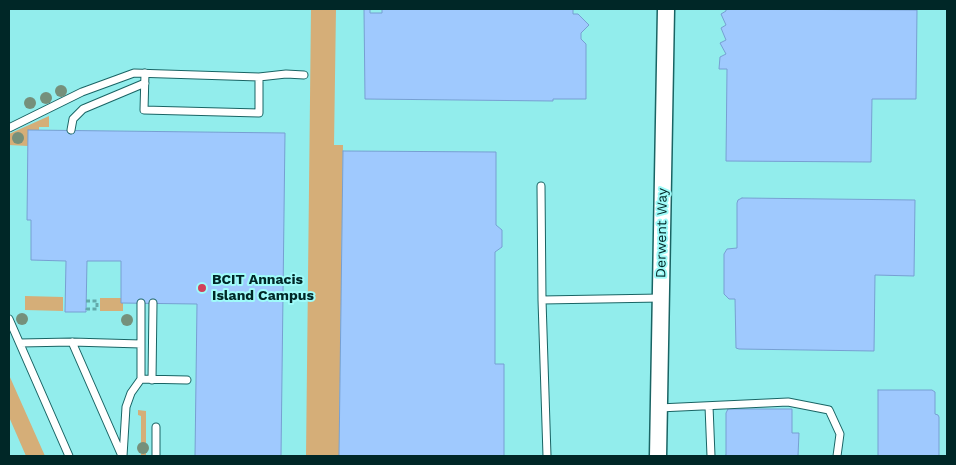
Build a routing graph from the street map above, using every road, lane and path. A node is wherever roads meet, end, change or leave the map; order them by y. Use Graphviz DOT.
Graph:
graph roads {
  1 [pos="666,9"];
  2 [pos="145,73"];
  3 [pos="304,75"];
  4 [pos="259,78"];
  5 [pos="145,83"];
  6 [pos="9,128"];
  7 [pos="71,130"];
  8 [pos="541,186"];
  9 [pos="661,298"];
  10 [pos="542,300"];
  11 [pos="86,301"];
  12 [pos="141,303"];
  13 [pos="153,303"];
  14 [pos="87,312"];
  15 [pos="9,319"];
  16 [pos="12,333"];
  17 [pos="72,342"];
  18 [pos="20,343"];
  19 [pos="141,344"];
  20 [pos="141,379"];
  21 [pos="152,380"];
  22 [pos="187,380"];
  23 [pos="709,406"];
  24 [pos="659,408"];
  25 [pos="156,427"];
  26 [pos="70,456"];
  27 [pos="122,456"];
  28 [pos="156,456"];
  29 [pos="547,456"];
  30 [pos="658,456"];
  31 [pos="711,456"];
  32 [pos="838,456"];
  1 -- 9 [label="street, Derwent Way"];
  2 -- 4 [label="lane"];
  2 -- 5 [label="lane"];
  2 -- 6 [label="lane"];
  3 -- 4 [label="lane"];
  4 -- 5 [label="lane"];
  5 -- 7 [label="lane"];
  8 -- 10 [label="lane"];
  9 -- 10 [label="lane"];
  9 -- 24 [label="street, Derwent Way"];
  10 -- 29 [label="lane"];
  11 -- 14 [label="path"];
  12 -- 19 [label="lane"];
  13 -- 21 [label="lane"];
  15 -- 16 [label="lane"];
  16 -- 18 [label="lane"];
  17 -- 18 [label="lane"];
  17 -- 19 [label="lane"];
  17 -- 27 [label="lane"];
  18 -- 26 [label="lane"];
  19 -- 20 [label="lane"];
  20 -- 21 [label="lane"];
  20 -- 27 [label="lane"];
  21 -- 22 [label="lane"];
  23 -- 24 [label="lane"];
  23 -- 31 [label="lane"];
  23 -- 32 [label="lane"];
  24 -- 30 [label="street, Derwent Way"];
  25 -- 28 [label="lane"];
}
